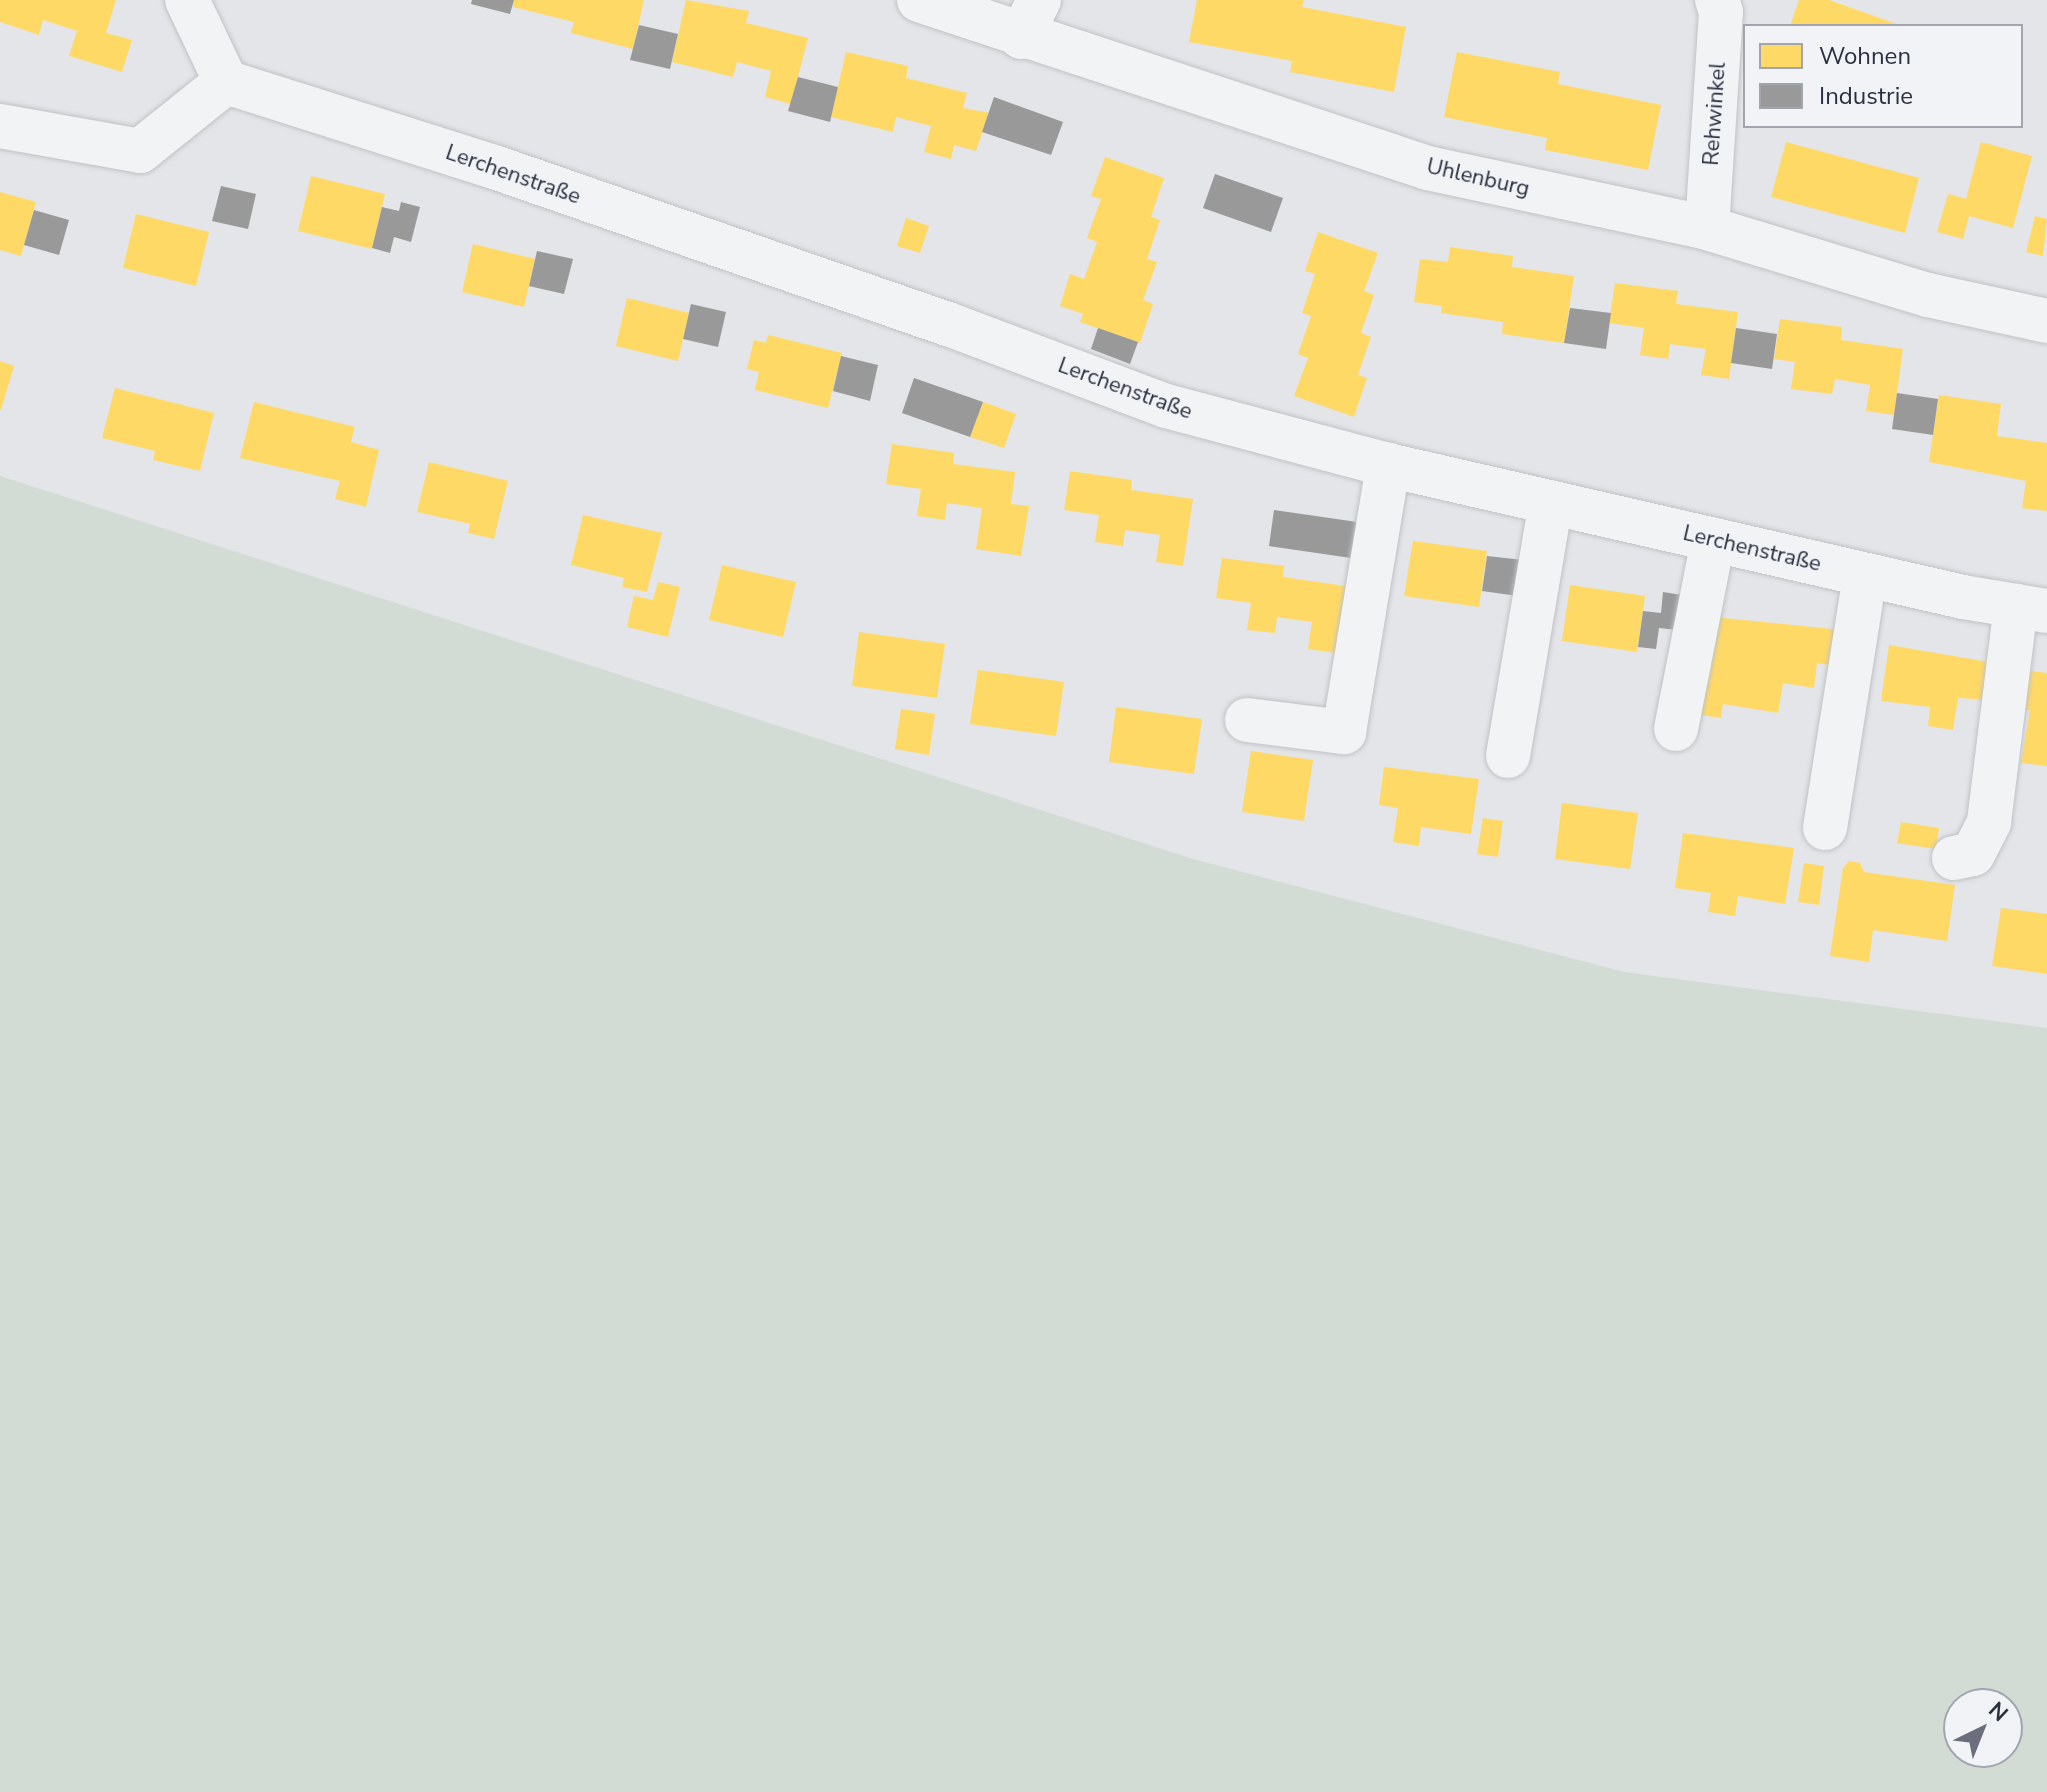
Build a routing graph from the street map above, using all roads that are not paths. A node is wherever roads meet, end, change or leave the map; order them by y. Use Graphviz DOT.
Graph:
graph roads {
  1 [pos="187,0"];
  2 [pos="919,0"];
  3 [pos="1717,0"];
  4 [pos="1030,19"];
  5 [pos="226,82"];
  6 [pos="0,126"];
  7 [pos="1707,228"];
  8 [pos="2047,321"];
  9 [pos="1388,465"];
  10 [pos="1551,503"];
  11 [pos="1713,540"];
  12 [pos="1865,575"];
  13 [pos="2031,608"];
  14 [pos="1247,720"];
  15 [pos="1676,729"];
  16 [pos="1508,756"];
  17 [pos="1825,828"];
  18 [pos="1954,858"];
  1 -- 5 [label="street"];
  2 -- 4 [label="street, Uhlenburg"];
  3 -- 7 [label="street, Rehwinkel"];
  4 -- 7 [label="street, Uhlenburg"];
  5 -- 6 [label="street"];
  5 -- 9 [label="street, Lerchenstraße"];
  7 -- 8 [label="street, Uhlenburg"];
  9 -- 10 [label="street, Lerchenstraße"];
  9 -- 14 [label="street"];
  10 -- 11 [label="street, Lerchenstraße"];
  10 -- 16 [label="street"];
  11 -- 12 [label="street, Lerchenstraße"];
  11 -- 15 [label="street"];
  12 -- 13 [label="street, Lerchenstraße"];
  12 -- 17 [label="street"];
  13 -- 18 [label="street"];
}
